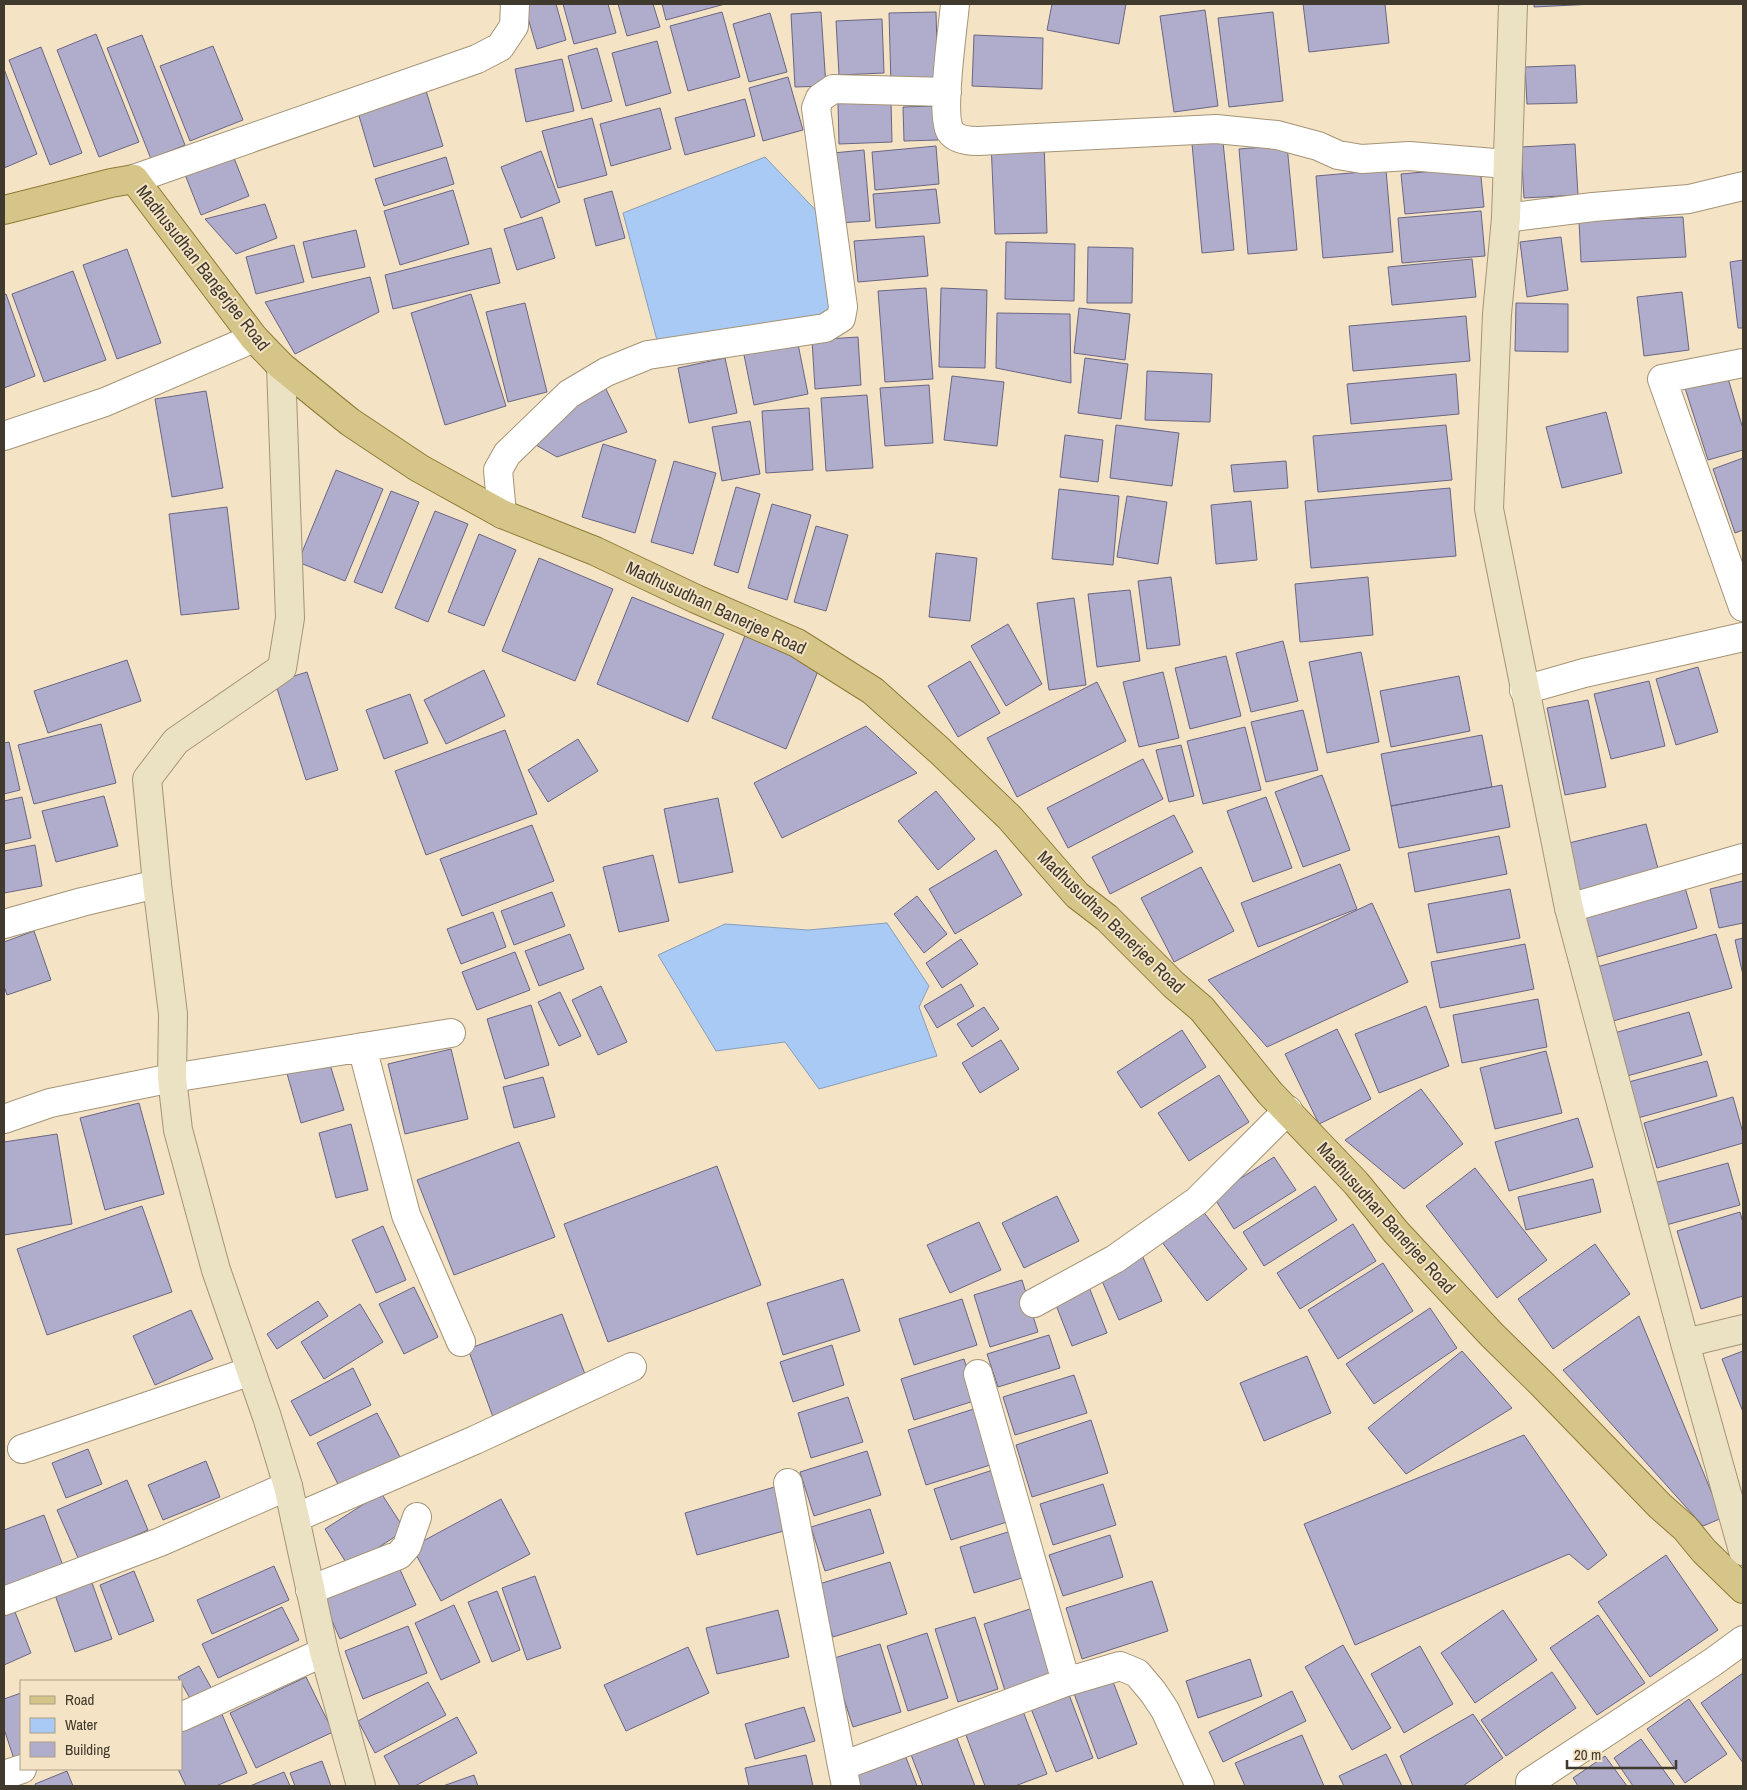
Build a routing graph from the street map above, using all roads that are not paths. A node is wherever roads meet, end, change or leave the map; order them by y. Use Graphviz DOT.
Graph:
graph roads {
  1 [pos="515,4"];
  2 [pos="955,4"];
  3 [pos="1513,4"];
  4 [pos="947,92"];
  5 [pos="1507,164"];
  6 [pos="134,179"];
  7 [pos="1743,186"];
  8 [pos="4,210"];
  9 [pos="1506,218"];
  10 [pos="254,338"];
  11 [pos="1743,363"];
  12 [pos="281,366"];
  13 [pos="4,436"];
  14 [pos="502,514"];
  15 [pos="1743,607"];
  16 [pos="1743,637"];
  17 [pos="1524,690"];
  18 [pos="1743,858"];
  19 [pos="157,884"];
  20 [pos="1569,908"];
  21 [pos="4,924"];
  22 [pos="451,1033"];
  23 [pos="362,1047"];
  24 [pos="172,1078"];
  25 [pos="1288,1110"];
  26 [pos="4,1118"];
  27 [pos="1034,1303"];
  28 [pos="1743,1329"];
  29 [pos="461,1342"];
  30 [pos="1685,1342"];
  31 [pos="632,1367"];
  32 [pos="251,1371"];
  33 [pos="978,1374"];
  34 [pos="22,1449"];
  35 [pos="788,1483"];
  36 [pos="288,1486"];
  37 [pos="295,1518"];
  38 [pos="417,1518"];
  39 [pos="1743,1548"];
  40 [pos="1743,1589"];
  41 [pos="310,1590"];
  42 [pos="4,1601"];
  43 [pos="1743,1640"];
  44 [pos="324,1652"];
  45 [pos="1066,1682"];
  46 [pos="182,1717"];
  47 [pos="20,1770"];
  48 [pos="4,1775"];
  49 [pos="844,1776"];
  50 [pos="1530,1782"];
  51 [pos="361,1786"];
  52 [pos="1200,1786"];
  1 -- 6 [label="street"];
  2 -- 4 [label="street"];
  3 -- 5 [label="street"];
  4 -- 5 [label="street"];
  4 -- 14 [label="street"];
  5 -- 9 [label="street"];
  6 -- 8 [label="main road, Madhusudhan Bangerjee Road"];
  6 -- 10 [label="main road, Madhusudhan Bangerjee Road"];
  7 -- 9 [label="street"];
  9 -- 17 [label="street"];
  10 -- 12 [label="main road, Madhusudhan Bangerjee Road"];
  10 -- 13 [label="street"];
  11 -- 15 [label="street"];
  12 -- 14 [label="main road, Madhusudhan Banerjee Road"];
  12 -- 19 [label="street"];
  14 -- 25 [label="main road, Madhusudhan Banerjee Road"];
  16 -- 17 [label="street"];
  17 -- 20 [label="street"];
  18 -- 20 [label="street"];
  19 -- 21 [label="street"];
  19 -- 24 [label="street"];
  20 -- 30 [label="street"];
  22 -- 23 [label="street"];
  23 -- 24 [label="street"];
  23 -- 29 [label="street"];
  24 -- 26 [label="street"];
  24 -- 32 [label="street"];
  25 -- 27 [label="street"];
  25 -- 40 [label="main road, Madhusudhan Banerjee Road"];
  28 -- 30 [label="street"];
  30 -- 39 [label="street"];
  31 -- 37 [label="street"];
  32 -- 34 [label="street"];
  32 -- 36 [label="street"];
  33 -- 45 [label="street"];
  35 -- 49 [label="street"];
  36 -- 37 [label="street"];
  36 -- 42 [label="street"];
  37 -- 41 [label="street"];
  38 -- 41 [label="street"];
  41 -- 44 [label="street"];
  43 -- 50 [label="street"];
  44 -- 46 [label="street"];
  44 -- 51 [label="street"];
  45 -- 49 [label="street"];
  45 -- 52 [label="street"];
  47 -- 48 [label="street"];
}
